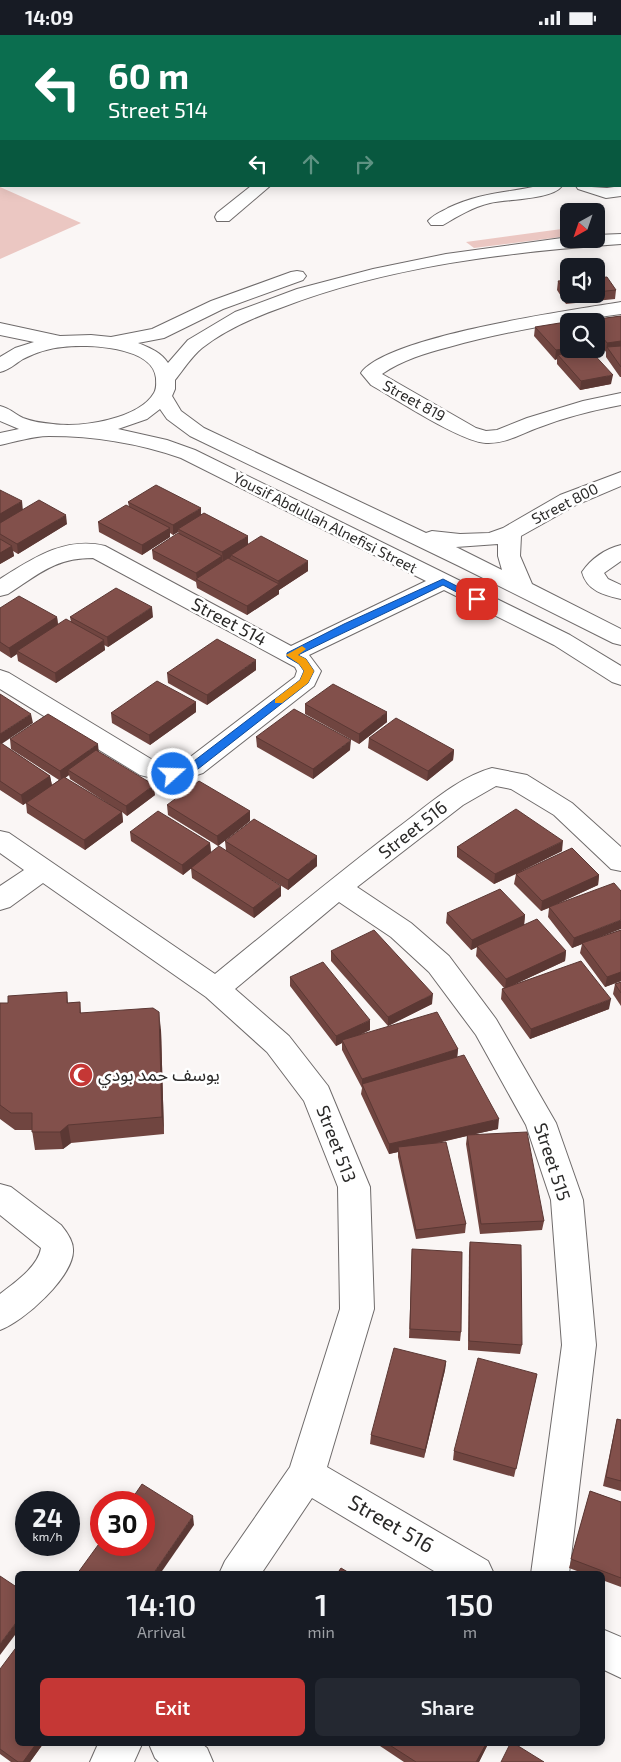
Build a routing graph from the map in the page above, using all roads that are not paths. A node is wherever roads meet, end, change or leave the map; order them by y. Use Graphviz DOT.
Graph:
graph roads {
  1 [pos="261,187"];
  2 [pos="551,187"];
  3 [pos="587,187"];
  4 [pos="621,191"];
  5 [pos="223,217"];
  6 [pos="437,221"];
  7 [pos="560,227"];
  8 [pos="621,239"];
  9 [pos="374,257"];
  10 [pos="311,272"];
  11 [pos="621,308"];
  12 [pos="0,329"];
  13 [pos="63,341"];
  14 [pos="113,342"];
  15 [pos="0,366"];
  16 [pos="164,387"];
  17 [pos="621,399"];
  18 [pos="0,412"];
  19 [pos="63,431"];
  20 [pos="0,439"];
  21 [pos="621,478"];
  22 [pos="511,533"];
  23 [pos="416,537"];
  24 [pos="621,552"];
  25 [pos="443,582"];
  26 [pos="0,589"];
  27 [pos="523,590"];
  28 [pos="621,592"];
  29 [pos="618,629"];
  30 [pos="291,655"];
  31 [pos="621,677"];
  32 [pos="0,678"];
  33 [pos="0,840"];
  34 [pos="621,862"];
  35 [pos="42,870"];
  36 [pos="338,889"];
  37 [pos="0,899"];
  38 [pos="216,989"];
  39 [pos="0,1197"];
  40 [pos="3,1306"];
  41 [pos="306,1475"];
  42 [pos="240,1571"];
  43 [pos="471,1571"];
  44 [pos="550,1571"];
  45 [pos="605,1650"];
  46 [pos="621,1658"];
  47 [pos="121,1746"];
  48 [pos="172,1746"];
  49 [pos="110,1762"];
  50 [pos="193,1762"];
  1 -- 5 [label="street"];
  2 -- 6 [label="street"];
  3 -- 4 [label="street"];
  7 -- 9 [label="street"];
  8 -- 16 [label="street"];
  10 -- 14 [label="street"];
  11 -- 17 [label="street, Street 819"];
  12 -- 13 [label="street"];
  13 -- 14 [label="street"];
  13 -- 15 [label="street"];
  14 -- 16 [label="street, Yousif Abdullah Alnefisi Street"];
  16 -- 19 [label="street"];
  16 -- 23 [label="street, Yousif Abdullah Alnefisi Street"];
  18 -- 19 [label="street"];
  19 -- 20 [label="street"];
  19 -- 25 [label="street, Yousif Abdullah Alnefisi Street"];
  21 -- 22 [label="street, Street 800"];
  22 -- 23 [label="street, Street 800"];
  22 -- 27 [label="street, Street 800"];
  23 -- 27 [label="street, Yousif Abdullah Alnefisi Street"];
  24 -- 28 [label="street"];
  25 -- 30 [label="street"];
  25 -- 31 [label="street, Yousif Abdullah Alnefisi Street"];
  26 -- 30 [label="street, Street 514"];
  27 -- 29 [label="street, Yousif Abdullah Alnefisi Street"];
  30 -- 32 [label="street, Street 514"];
  33 -- 35 [label="street, Street 513"];
  34 -- 36 [label="street, Street 516"];
  35 -- 37 [label="street"];
  35 -- 38 [label="street, Street 513"];
  36 -- 38 [label="street, Street 516"];
  36 -- 44 [label="street, Street 515"];
  38 -- 41 [label="street, Street 513"];
  39 -- 40 [label="street"];
  41 -- 42 [label="street, Street 513"];
  41 -- 43 [label="street, Street 516"];
  45 -- 46 [label="street"];
  47 -- 49 [label="street"];
  48 -- 50 [label="street"];
}
